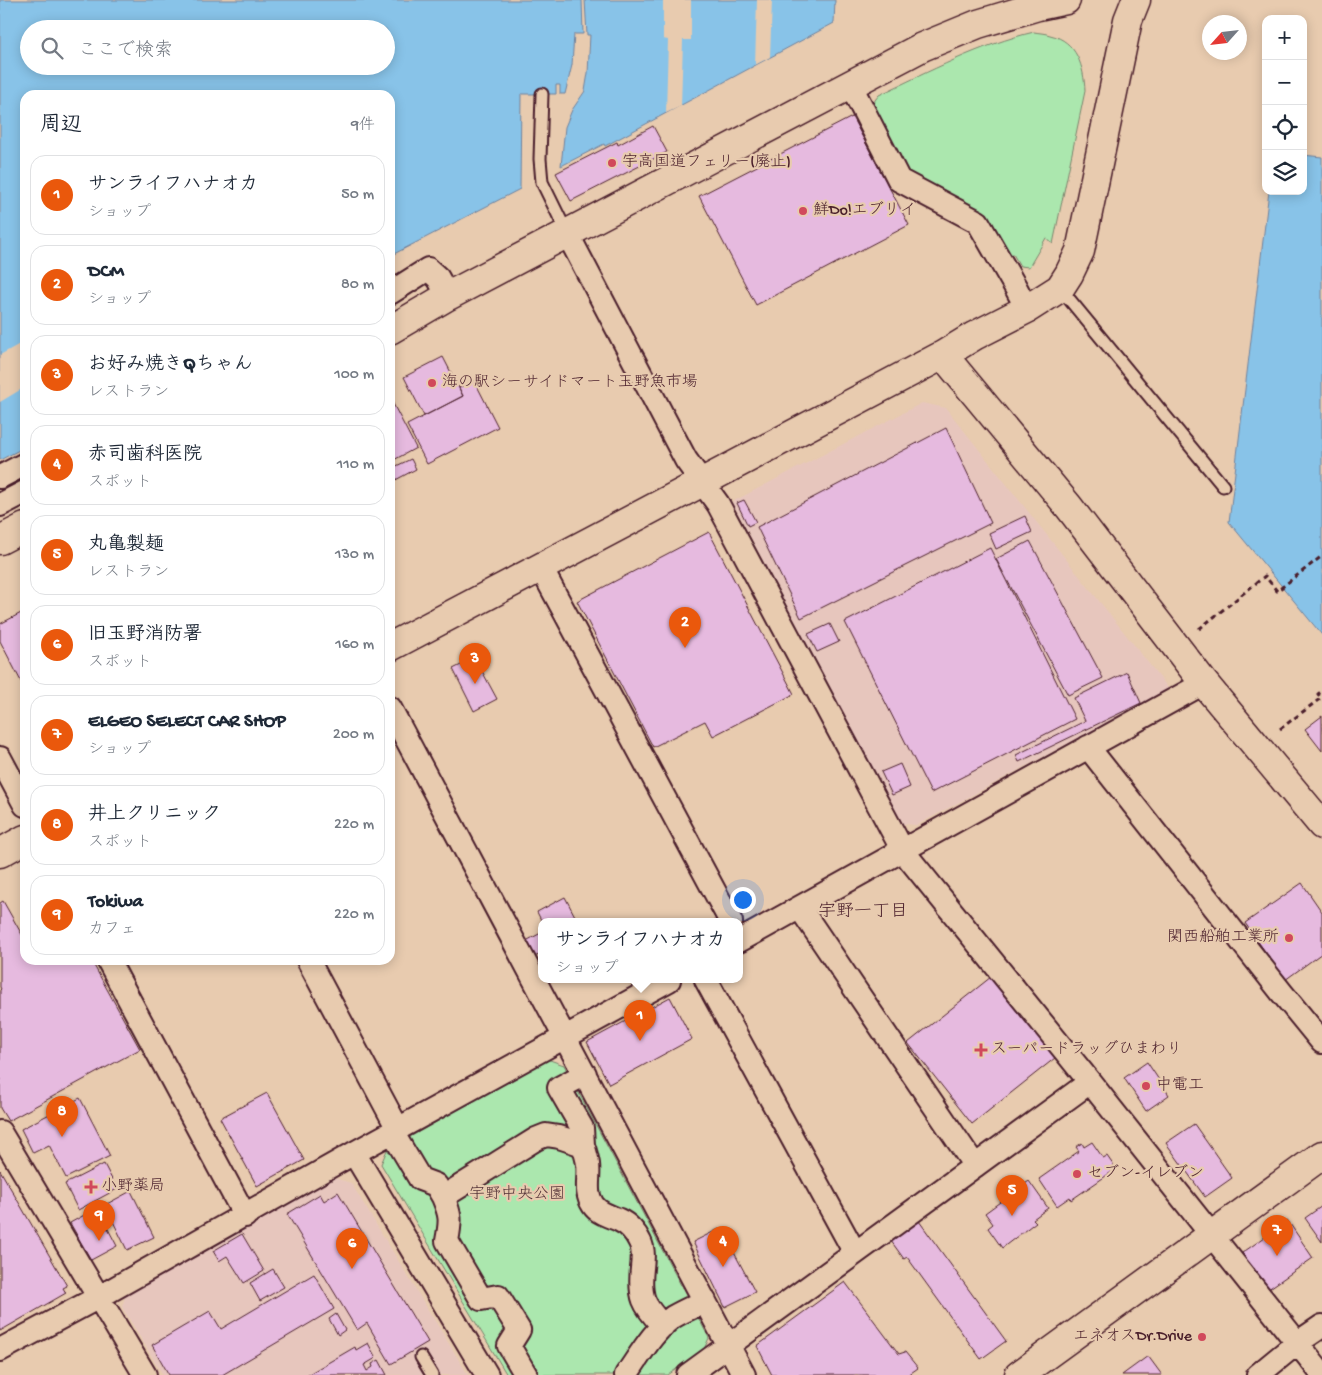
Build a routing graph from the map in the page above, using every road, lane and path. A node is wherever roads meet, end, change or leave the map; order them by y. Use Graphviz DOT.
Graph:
graph roads {
  1 [pos="1066,0"];
  2 [pos="1136,0"];
  3 [pos="850,84"];
  4 [pos="542,94"];
  5 [pos="567,233"];
  6 [pos="1060,288"];
  7 [pos="395,290"];
  8 [pos="448,296"];
  9 [pos="1027,309"];
  10 [pos="395,327"];
  11 [pos="943,355"];
  12 [pos="20,467"];
  13 [pos="0,477"];
  14 [pos="702,482"];
  15 [pos="1223,486"];
  16 [pos="20,495"];
  17 [pos="0,505"];
  18 [pos="20,530"];
  19 [pos="0,540"];
  20 [pos="1322,556"];
  21 [pos="540,568"];
  22 [pos="1199,629"];
  23 [pos="395,644"];
  24 [pos="1204,683"];
  25 [pos="1322,691"];
  26 [pos="395,717"];
  27 [pos="1280,729"];
  28 [pos="1088,748"];
  29 [pos="0,758"];
  30 [pos="20,796"];
  31 [pos="1322,825"];
  32 [pos="20,842"];
  33 [pos="903,851"];
  34 [pos="0,852"];
  35 [pos="800,908"];
  36 [pos="728,918"];
  37 [pos="743,932"];
  38 [pos="111,965"];
  39 [pos="311,965"];
  40 [pos="664,983"];
  41 [pos="708,983"];
  42 [pos="565,1037"];
  43 [pos="1322,1042"];
  44 [pos="585,1074"];
  45 [pos="1090,1082"];
  46 [pos="395,1130"];
  47 [pos="0,1132"];
  48 [pos="583,1145"];
  49 [pos="354,1153"];
  50 [pos="1322,1155"];
  51 [pos="975,1166"];
  52 [pos="443,1196"];
  53 [pos="245,1216"];
  54 [pos="1212,1235"];
  55 [pos="855,1253"];
  56 [pos="99,1297"];
  57 [pos="705,1301"];
  58 [pos="663,1326"];
  59 [pos="1322,1326"];
  60 [pos="1297,1343"];
  61 [pos="728,1346"];
  62 [pos="0,1350"];
  63 [pos="421,1357"];
  64 [pos="1322,1374"];
  65 [pos="145,1375"];
  66 [pos="432,1375"];
  67 [pos="487,1375"];
  68 [pos="526,1375"];
  69 [pos="626,1375"];
  70 [pos="688,1375"];
  71 [pos="744,1375"];
  72 [pos="1019,1375"];
  73 [pos="1258,1375"];
  1 -- 3 [label="street"];
  2 -- 6 [label="street"];
  3 -- 5 [label="street"];
  3 -- 9 [label="street"];
  4 -- 5 [label="lane"];
  5 -- 8 [label="street"];
  5 -- 14 [label="street"];
  6 -- 9 [label="street"];
  6 -- 15 [label="lane"];
  7 -- 8 [label="street"];
  8 -- 10 [label="street"];
  9 -- 11 [label="street"];
  11 -- 14 [label="street"];
  11 -- 24 [label="street"];
  12 -- 13 [label="street"];
  14 -- 21 [label="street"];
  14 -- 33 [label="street"];
  16 -- 17 [label="street"];
  18 -- 19 [label="street"];
  20 -- 22 [label="path"];
  21 -- 23 [label="street"];
  21 -- 36 [label="street"];
  24 -- 28 [label="street"];
  24 -- 31 [label="street"];
  25 -- 27 [label="path"];
  26 -- 42 [label="street"];
  28 -- 33 [label="street"];
  28 -- 43 [label="street"];
  29 -- 30 [label="street"];
  32 -- 34 [label="street"];
  33 -- 35 [label="street"];
  33 -- 45 [label="street"];
  35 -- 37 [label="street"];
  35 -- 51 [label="street"];
  38 -- 53 [label="street"];
  39 -- 46 [label="street"];
  40 -- 42 [label="street"];
  41 -- 55 [label="street"];
  42 -- 44 [label="street"];
  42 -- 46 [label="street"];
  44 -- 48 [label="street"];
  44 -- 57 [label="street"];
  45 -- 51 [label="street"];
  45 -- 54 [label="street"];
  46 -- 49 [label="street"];
  46 -- 52 [label="street"];
  47 -- 56 [label="street"];
  48 -- 52 [label="street"];
  48 -- 58 [label="street"];
  49 -- 53 [label="street"];
  49 -- 67 [label="street"];
  50 -- 54 [label="street"];
  51 -- 55 [label="street"];
  52 -- 68 [label="street"];
  53 -- 56 [label="street"];
  54 -- 60 [label="street"];
  54 -- 72 [label="street"];
  55 -- 61 [label="street"];
  56 -- 62 [label="street"];
  56 -- 65 [label="street"];
  57 -- 58 [label="street"];
  57 -- 61 [label="street"];
  58 -- 69 [label="street"];
  59 -- 60 [label="street"];
  60 -- 64 [label="street"];
  60 -- 73 [label="street"];
  61 -- 70 [label="street"];
  61 -- 71 [label="street"];
  63 -- 66 [label="lane"];
}
